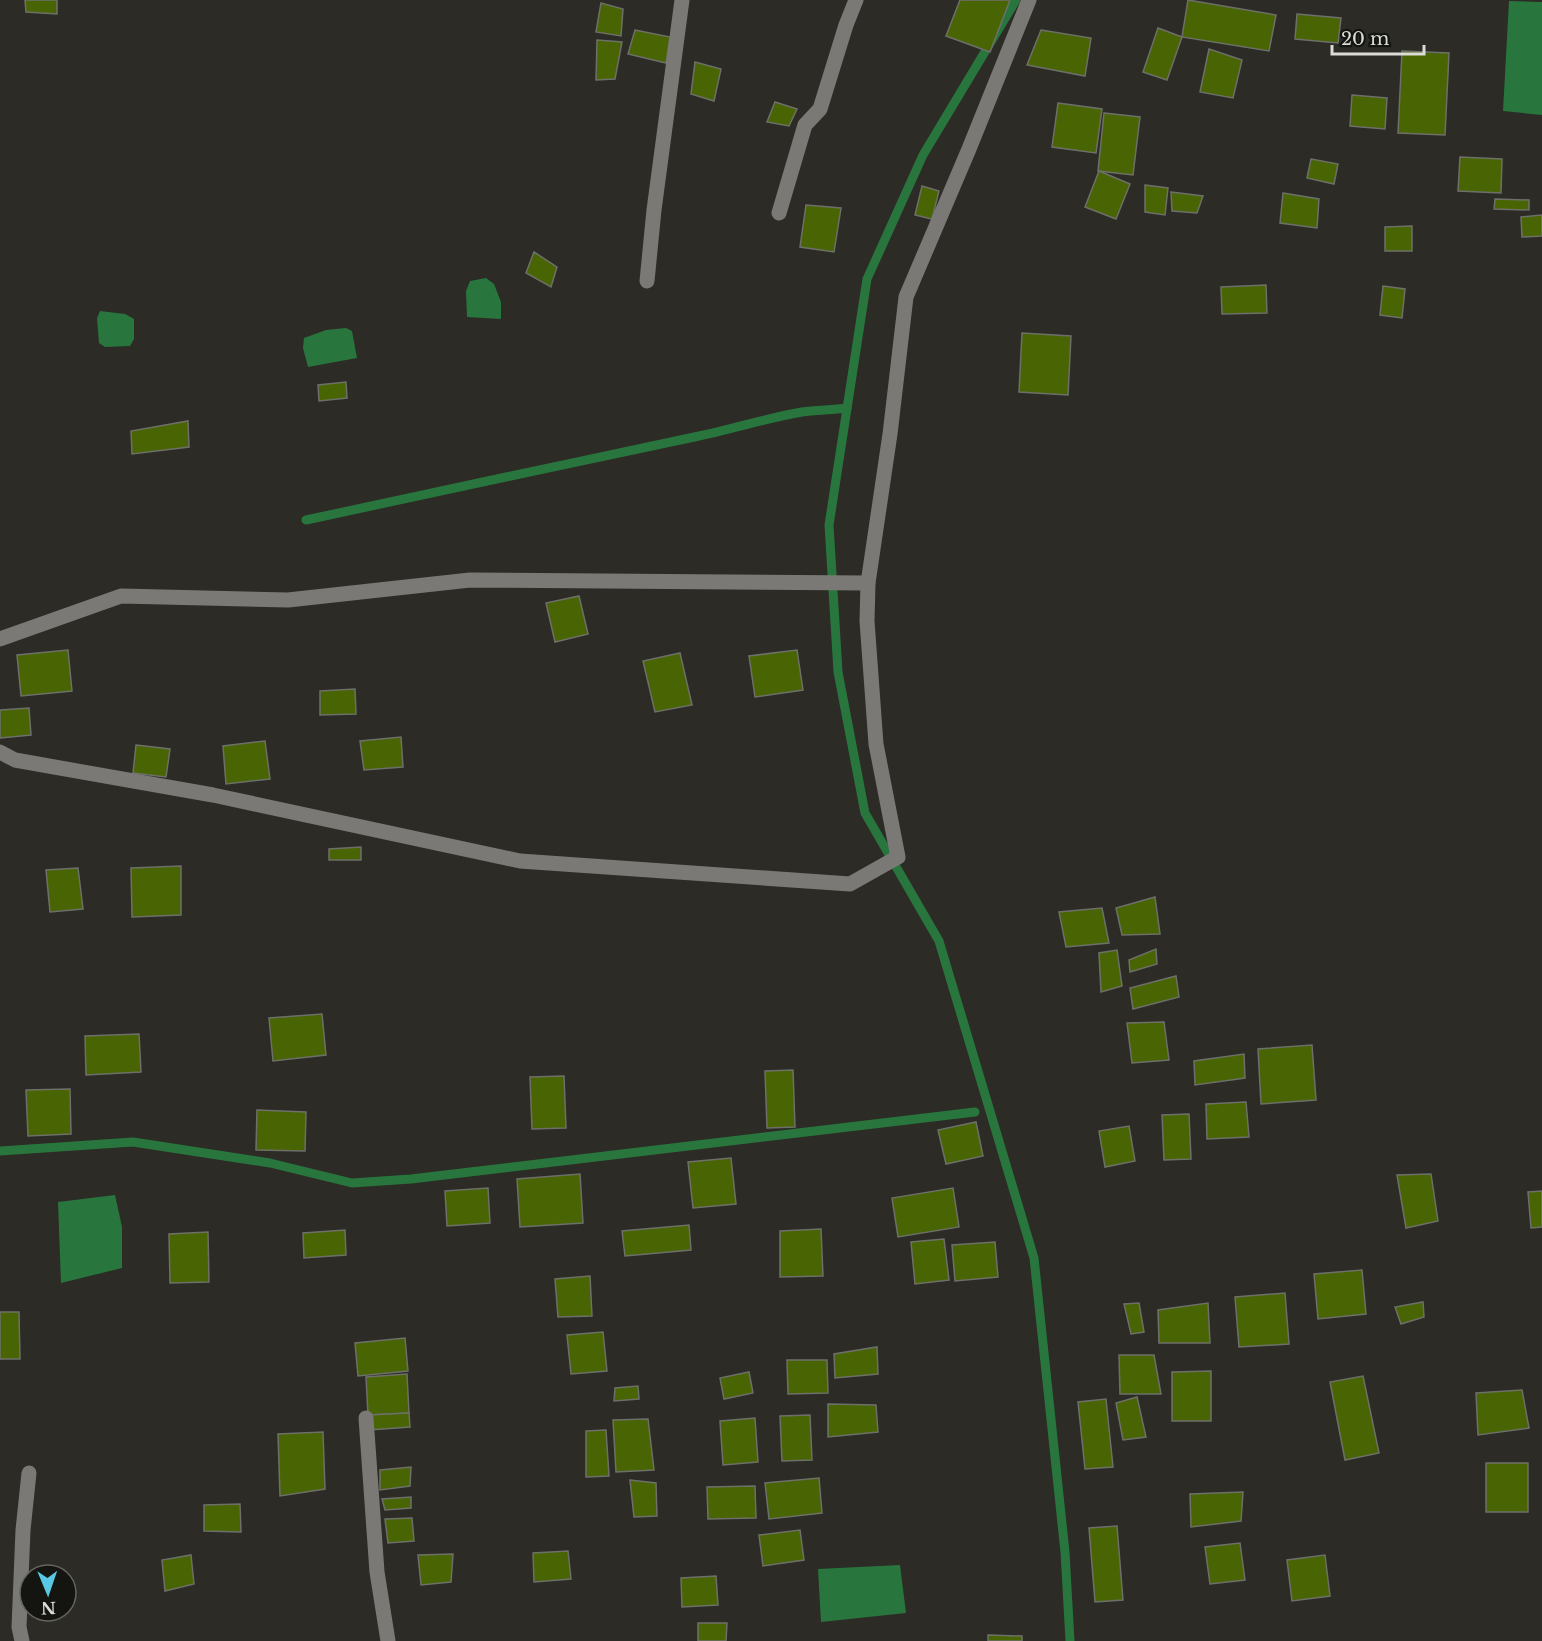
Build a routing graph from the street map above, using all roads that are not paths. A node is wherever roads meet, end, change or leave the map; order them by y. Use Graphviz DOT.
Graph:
graph roads {
  1 [pos="682,0"];
  2 [pos="856,0"];
  3 [pos="1027,0"];
  4 [pos="779,213"];
  5 [pos="647,281"];
  6 [pos="868,583"];
  7 [pos="0,639"];
  8 [pos="0,752"];
  9 [pos="366,1418"];
  10 [pos="29,1473"];
  11 [pos="22,1641"];
  12 [pos="388,1641"];
  1 -- 5 [label="street"];
  2 -- 4 [label="street"];
  3 -- 6 [label="street"];
  6 -- 7 [label="street"];
  6 -- 8 [label="street"];
  9 -- 12 [label="street"];
  10 -- 11 [label="street"];
}
